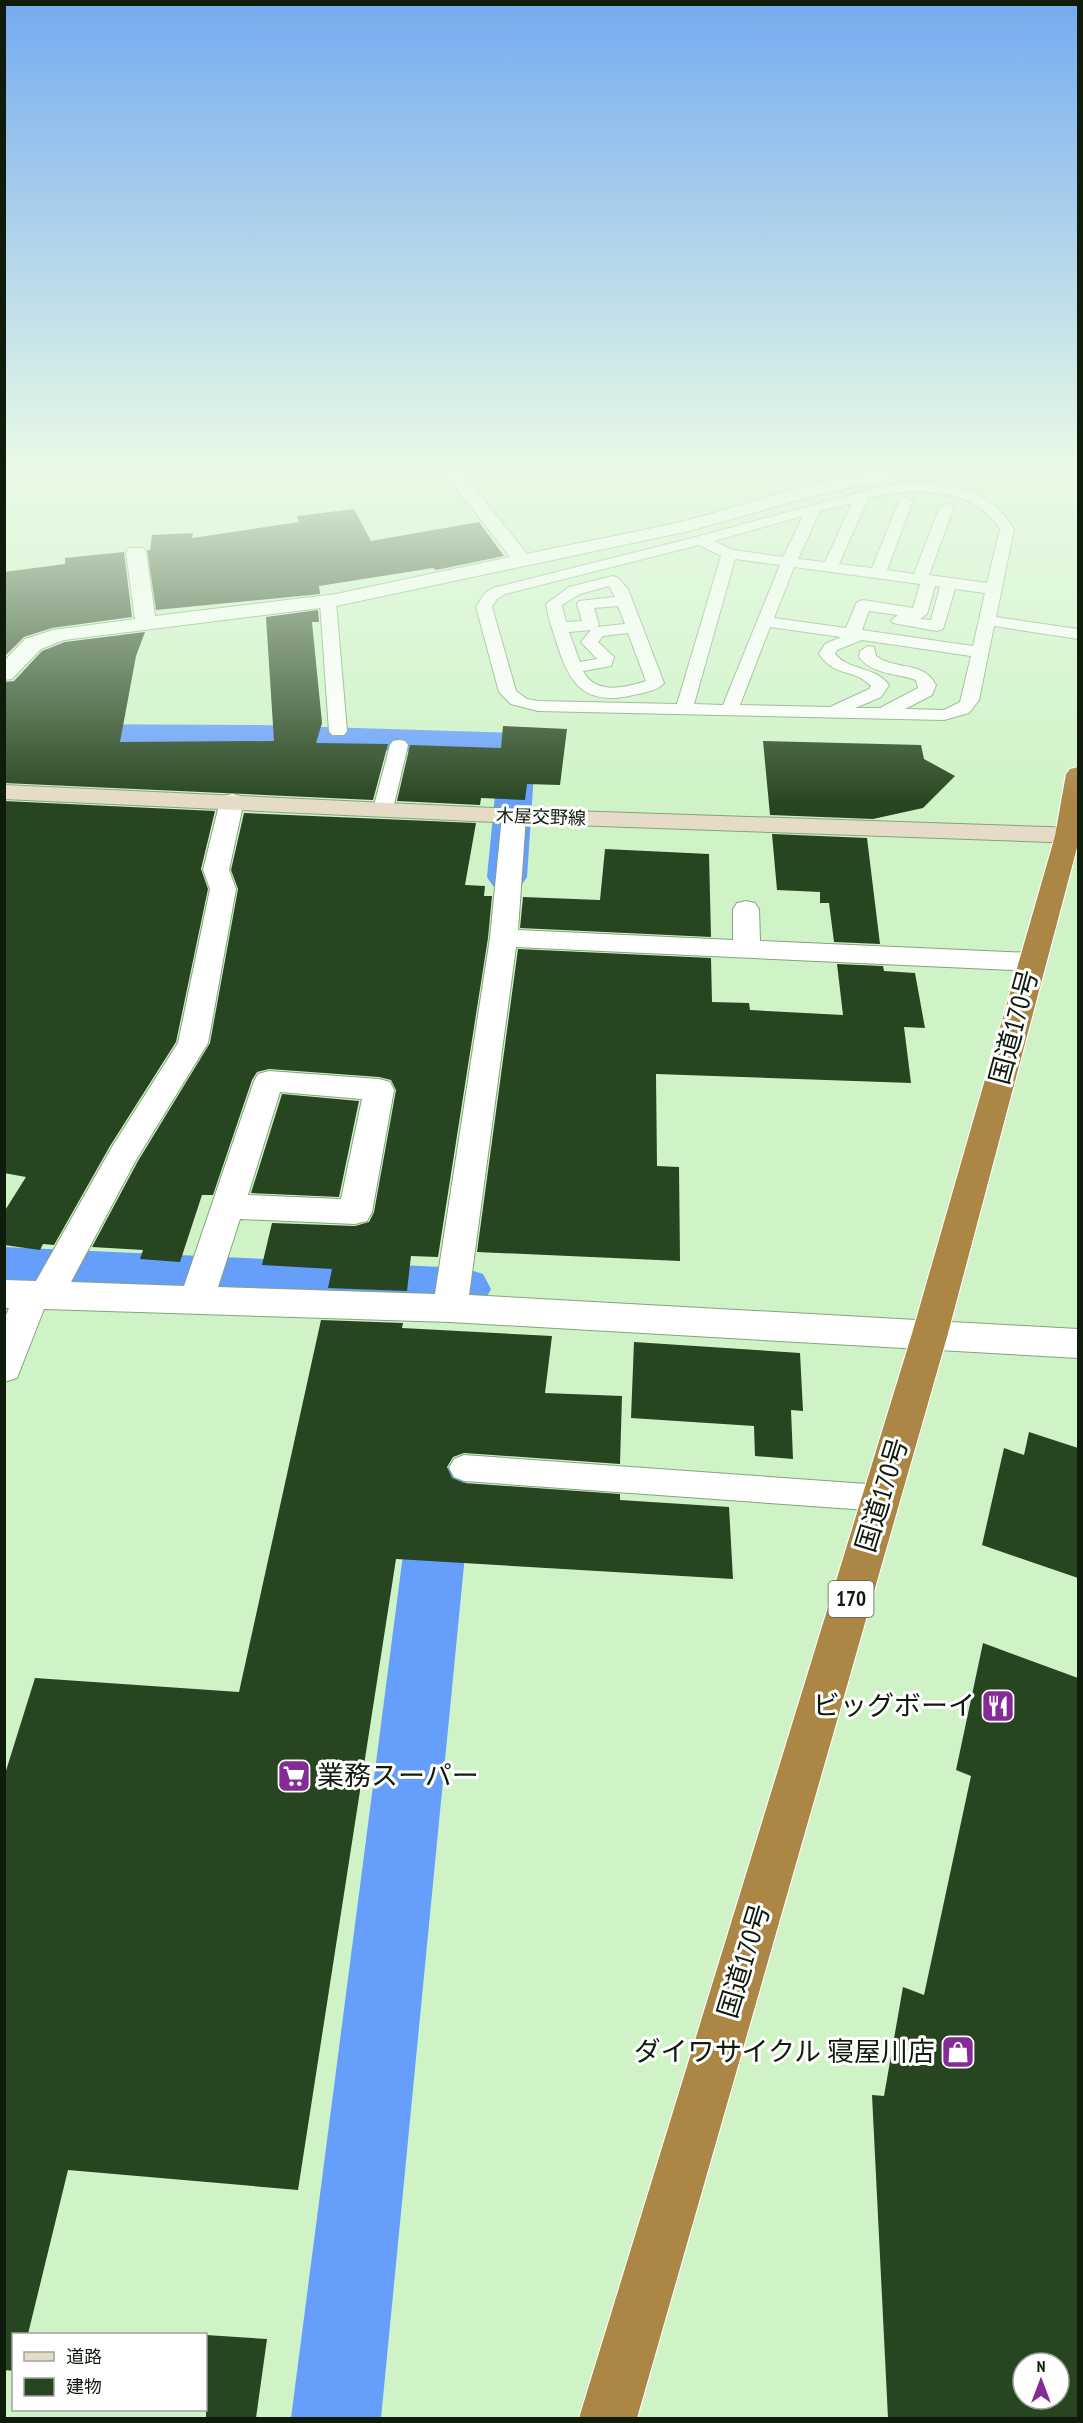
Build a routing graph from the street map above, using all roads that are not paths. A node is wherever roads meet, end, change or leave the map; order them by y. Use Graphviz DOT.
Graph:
graph roads {
  1 [pos="140,578"];
  2 [pos="439,578"];
  3 [pos="544,578"];
  4 [pos="610,578"];
  5 [pos="722,578"];
  6 [pos="782,578"];
  7 [pos="912,578"];
  8 [pos="996,578"];
  9 [pos="925,580"];
  10 [pos="613,581"];
  11 [pos="950,583"];
  12 [pos="994,589"];
  13 [pos="624,601"];
  14 [pos="328,602"];
  15 [pos="987,620"];
  16 [pos="766,622"];
  17 [pos="146,624"];
  18 [pos="560,627"];
  19 [pos="634,628"];
  20 [pos="1078,634"];
  21 [pos="870,637"];
  22 [pos="981,652"];
  23 [pos="575,668"];
  24 [pos="4,674"];
  25 [pos="684,709"];
  26 [pos="729,711"];
  27 [pos="828,713"];
  28 [pos="883,714"];
  29 [pos="338,731"];
  30 [pos="399,746"];
  31 [pos="1078,774"];
  32 [pos="4,792"];
  33 [pos="232,801"];
  34 [pos="383,809"];
  35 [pos="514,816"];
  36 [pos="1073,836"];
  37 [pos="746,909"];
  38 [pos="504,938"];
  39 [pos="747,949"];
  40 [pos="1032,963"];
  41 [pos="228,1206"];
  42 [pos="202,1284"];
  43 [pos="41,1285"];
  44 [pos="450,1308"];
  45 [pos="929,1337"];
  46 [pos="1078,1344"];
  47 [pos="4,1367"];
  48 [pos="464,1468"];
  49 [pos="881,1498"];
  50 [pos="608,2418"];
  1 -- 17 [label="street"];
  2 -- 14 [label="street"];
  3 -- 25 [label="lane"];
  4 -- 10 [label="lane"];
  5 -- 25 [label="lane"];
  6 -- 16 [label="lane"];
  7 -- 9 [label="lane"];
  8 -- 12 [label="lane"];
  9 -- 11 [label="lane"];
  9 -- 21 [label="lane"];
  10 -- 13 [label="lane"];
  10 -- 18 [label="lane"];
  11 -- 12 [label="lane"];
  11 -- 21 [label="lane"];
  12 -- 15 [label="lane"];
  13 -- 18 [label="lane"];
  13 -- 19 [label="lane"];
  14 -- 17 [label="street"];
  14 -- 29 [label="lane"];
  15 -- 20 [label="lane"];
  15 -- 22 [label="lane"];
  16 -- 21 [label="lane"];
  16 -- 26 [label="lane"];
  17 -- 24 [label="street"];
  18 -- 23 [label="lane"];
  19 -- 23 [label="lane"];
  19 -- 23 [label="lane"];
  21 -- 22 [label="lane"];
  21 -- 27 [label="lane"];
  21 -- 28 [label="lane"];
  22 -- 28 [label="lane"];
  25 -- 26 [label="lane"];
  26 -- 27 [label="lane"];
  27 -- 28 [label="lane"];
  30 -- 34 [label="lane"];
  31 -- 36 [label="highway, 国道170号 / 170"];
  32 -- 33 [label="main road, 木屋交野線"];
  33 -- 34 [label="main road, 木屋交野線"];
  33 -- 43 [label="street"];
  34 -- 35 [label="main road, 木屋交野線"];
  35 -- 36 [label="main road, 木屋交野線"];
  35 -- 38 [label="street"];
  36 -- 40 [label="highway, 国道170号 / 170"];
  37 -- 39 [label="street"];
  38 -- 39 [label="street"];
  38 -- 44 [label="street"];
  39 -- 40 [label="street"];
  40 -- 45 [label="highway, 国道170号 / 170"];
  41 -- 41 [label="street"];
  41 -- 42 [label="street"];
  42 -- 43 [label="street"];
  42 -- 44 [label="street"];
  43 -- 47 [label="street"];
  44 -- 45 [label="street"];
  45 -- 46 [label="street"];
  45 -- 49 [label="highway, 国道170号 / 170"];
  48 -- 49 [label="lane"];
  49 -- 50 [label="highway, 国道170号 / 170"];
}
